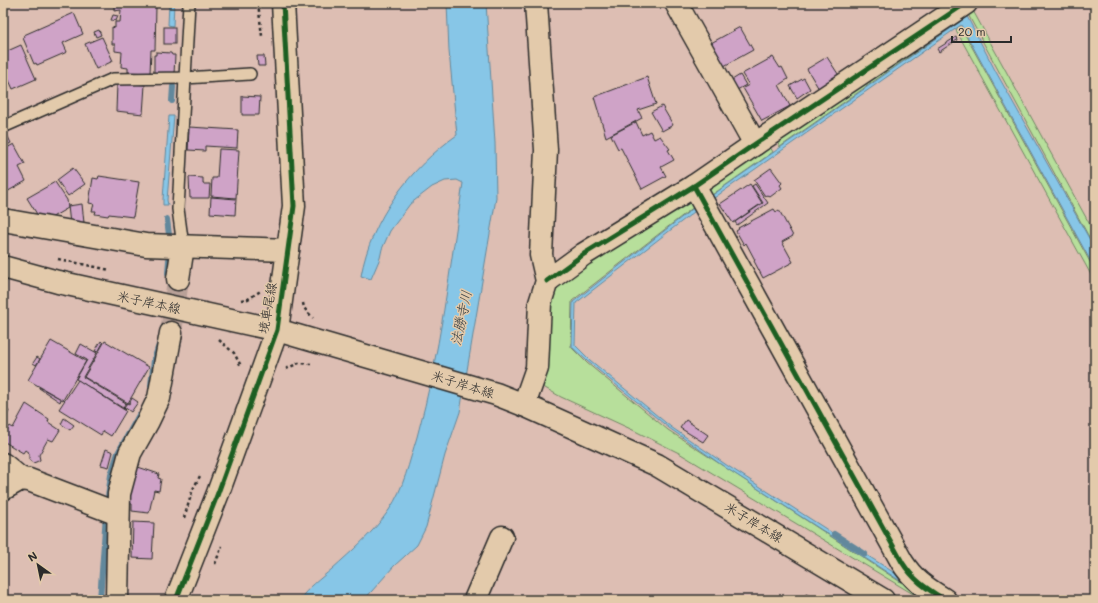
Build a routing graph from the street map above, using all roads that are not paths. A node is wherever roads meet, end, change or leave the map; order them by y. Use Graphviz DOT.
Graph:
graph roads {
  1 [pos="189,3"];
  2 [pos="283,3"];
  3 [pos="536,3"];
  4 [pos="676,3"];
  5 [pos="959,7"];
  6 [pos="250,74"];
  7 [pos="186,78"];
  8 [pos="3,127"];
  9 [pos="755,144"];
  10 [pos="701,197"];
  11 [pos="4,222"];
  12 [pos="183,246"];
  13 [pos="288,250"];
  14 [pos="3,267"];
  15 [pos="178,279"];
  16 [pos="547,281"];
  17 [pos="277,330"];
  18 [pos="171,333"];
  19 [pos="524,405"];
  20 [pos="3,464"];
  21 [pos="12,484"];
  22 [pos="111,511"];
  23 [pos="502,537"];
  24 [pos="117,600"];
  25 [pos="176,600"];
  26 [pos="475,600"];
  27 [pos="883,600"];
  28 [pos="945,600"];
  1 -- 7 [label="lane"];
  2 -- 13 [label="street, 境車尾線"];
  3 -- 16 [label="street"];
  4 -- 9 [label="street"];
  5 -- 9 [label="street"];
  6 -- 7 [label="lane"];
  7 -- 8 [label="lane"];
  7 -- 12 [label="lane"];
  9 -- 10 [label="street"];
  10 -- 16 [label="street"];
  10 -- 28 [label="street"];
  11 -- 12 [label="street"];
  12 -- 13 [label="street"];
  12 -- 15 [label="street"];
  13 -- 17 [label="street, 境車尾線"];
  14 -- 17 [label="street, 米子岸本線"];
  16 -- 19 [label="street"];
  17 -- 19 [label="street, 米子岸本線"];
  17 -- 25 [label="street, 境車尾線"];
  18 -- 22 [label="street"];
  19 -- 27 [label="street, 米子岸本線"];
  20 -- 21 [label="street"];
  21 -- 22 [label="street"];
  22 -- 24 [label="street"];
  23 -- 26 [label="street"];
}
